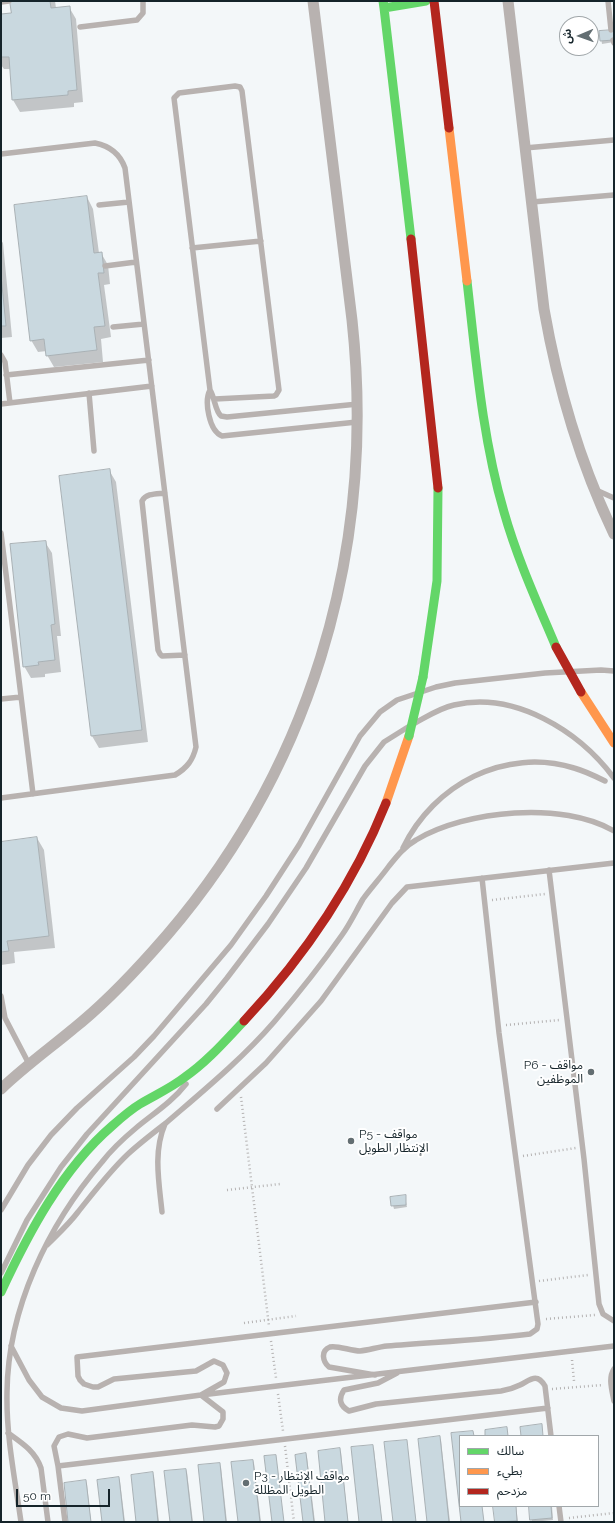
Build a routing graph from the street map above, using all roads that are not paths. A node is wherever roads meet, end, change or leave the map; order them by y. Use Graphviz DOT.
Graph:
graph roads {
  1 [pos="9,1"];
  2 [pos="143,1"];
  3 [pos="313,1"];
  4 [pos="426,1"];
  5 [pos="434,1"];
  6 [pos="508,1"];
  7 [pos="608,1"];
  8 [pos="1,2"];
  9 [pos="383,4"];
  10 [pos="80,27"];
  11 [pos="611,30"];
  12 [pos="614,140"];
  13 [pos="525,148"];
  14 [pos="1,154"];
  15 [pos="614,195"];
  16 [pos="129,202"];
  17 [pos="532,202"];
  18 [pos="99,205"];
  19 [pos="261,241"];
  20 [pos="192,248"];
  21 [pos="136,262"];
  22 [pos="105,266"];
  23 [pos="144,324"];
  24 [pos="113,327"];
  25 [pos="1,355"];
  26 [pos="149,360"];
  27 [pos="6,375"];
  28 [pos="152,386"];
  29 [pos="210,390"];
  30 [pos="89,393"];
  31 [pos="215,399"];
  32 [pos="10,403"];
  33 [pos="1,404"];
  34 [pos="358,404"];
  35 [pos="358,422"];
  36 [pos="94,451"];
  37 [pos="594,488"];
  38 [pos="165,493"];
  39 [pos="614,498"];
  40 [pos="1,533"];
  41 [pos="614,534"];
  42 [pos="185,655"];
  43 [pos="614,671"];
  44 [pos="21,697"];
  45 [pos="1,699"];
  46 [pos="614,743"];
  47 [pos="614,778"];
  48 [pos="606,781"];
  49 [pos="33,794"];
  50 [pos="1,798"];
  51 [pos="614,831"];
  52 [pos="402,851"];
  53 [pos="614,863"];
  54 [pos="549,870"];
  55 [pos="482,878"];
  56 [pos="1,996"];
  57 [pos="29,1064"];
  58 [pos="198,1067"];
  59 [pos="1,1089"];
  60 [pos="217,1108"];
  61 [pos="165,1124"];
  62 [pos="1,1210"];
  63 [pos="162,1212"];
  64 [pos="47,1245"];
  65 [pos="1,1273"];
  66 [pos="1,1292"];
  67 [pos="536,1302"];
  68 [pos="614,1321"];
  69 [pos="11,1346"];
  70 [pos="614,1346"];
  71 [pos="614,1369"];
  72 [pos="398,1372"];
  73 [pos="374,1375"];
  74 [pos="201,1395"];
  75 [pos="614,1401"];
  76 [pos="548,1408"];
  77 [pos="8,1433"];
  78 [pos="551,1435"];
  79 [pos="58,1466"];
  80 [pos="559,1507"];
  81 [pos="561,1521"];
  82 [pos="21,1522"];
  83 [pos="48,1522"];
  84 [pos="65,1522"];
  1 -- 8 [label="lane"];
  2 -- 10 [label="lane"];
  3 -- 34 [label="street"];
  4 -- 9 [label="street"];
  5 -- 46 [label="street, bridge"];
  6 -- 13 [label="street"];
  7 -- 11 [label="lane"];
  9 -- 58 [label="street, bridge"];
  12 -- 13 [label="lane"];
  13 -- 17 [label="street"];
  14 -- 16 [label="lane"];
  15 -- 17 [label="lane"];
  16 -- 18 [label="lane"];
  16 -- 21 [label="lane"];
  17 -- 37 [label="street"];
  19 -- 20 [label="lane"];
  19 -- 20 [label="lane"];
  19 -- 31 [label="lane"];
  20 -- 29 [label="lane"];
  21 -- 22 [label="lane"];
  21 -- 23 [label="lane"];
  23 -- 24 [label="lane"];
  23 -- 26 [label="lane"];
  25 -- 27 [label="lane"];
  26 -- 27 [label="lane"];
  26 -- 28 [label="lane"];
  27 -- 32 [label="lane"];
  28 -- 30 [label="lane"];
  28 -- 38 [label="lane"];
  29 -- 31 [label="lane"];
  29 -- 35 [label="lane"];
  30 -- 32 [label="lane"];
  30 -- 36 [label="lane"];
  31 -- 34 [label="lane"];
  32 -- 33 [label="lane"];
  34 -- 35 [label="street"];
  35 -- 57 [label="street"];
  37 -- 39 [label="lane"];
  37 -- 41 [label="street"];
  38 -- 42 [label="lane"];
  38 -- 42 [label="lane"];
  40 -- 44 [label="lane"];
  42 -- 49 [label="lane"];
  43 -- 62 [label="lane"];
  44 -- 45 [label="lane"];
  44 -- 49 [label="lane"];
  47 -- 65 [label="lane"];
  48 -- 52 [label="lane"];
  49 -- 50 [label="lane"];
  51 -- 52 [label="lane"];
  52 -- 61 [label="lane"];
  53 -- 54 [label="lane"];
  54 -- 55 [label="lane"];
  54 -- 68 [label="lane"];
  55 -- 60 [label="lane"];
  55 -- 67 [label="lane"];
  56 -- 57 [label="lane"];
  57 -- 59 [label="street"];
  58 -- 64 [label="lane"];
  58 -- 66 [label="street"];
  61 -- 63 [label="lane"];
  61 -- 64 [label="lane"];
  64 -- 69 [label="lane"];
  67 -- 73 [label="lane"];
  67 -- 74 [label="lane"];
  69 -- 74 [label="lane"];
  69 -- 77 [label="lane"];
  70 -- 72 [label="lane"];
  71 -- 75 [label="lane"];
  72 -- 73 [label="lane"];
  72 -- 76 [label="lane"];
  73 -- 74 [label="lane"];
  74 -- 79 [label="lane"];
  76 -- 78 [label="lane"];
  76 -- 79 [label="lane"];
  77 -- 82 [label="lane"];
  77 -- 83 [label="lane"];
  79 -- 84 [label="lane"];
  80 -- 81 [label="lane"];
}
